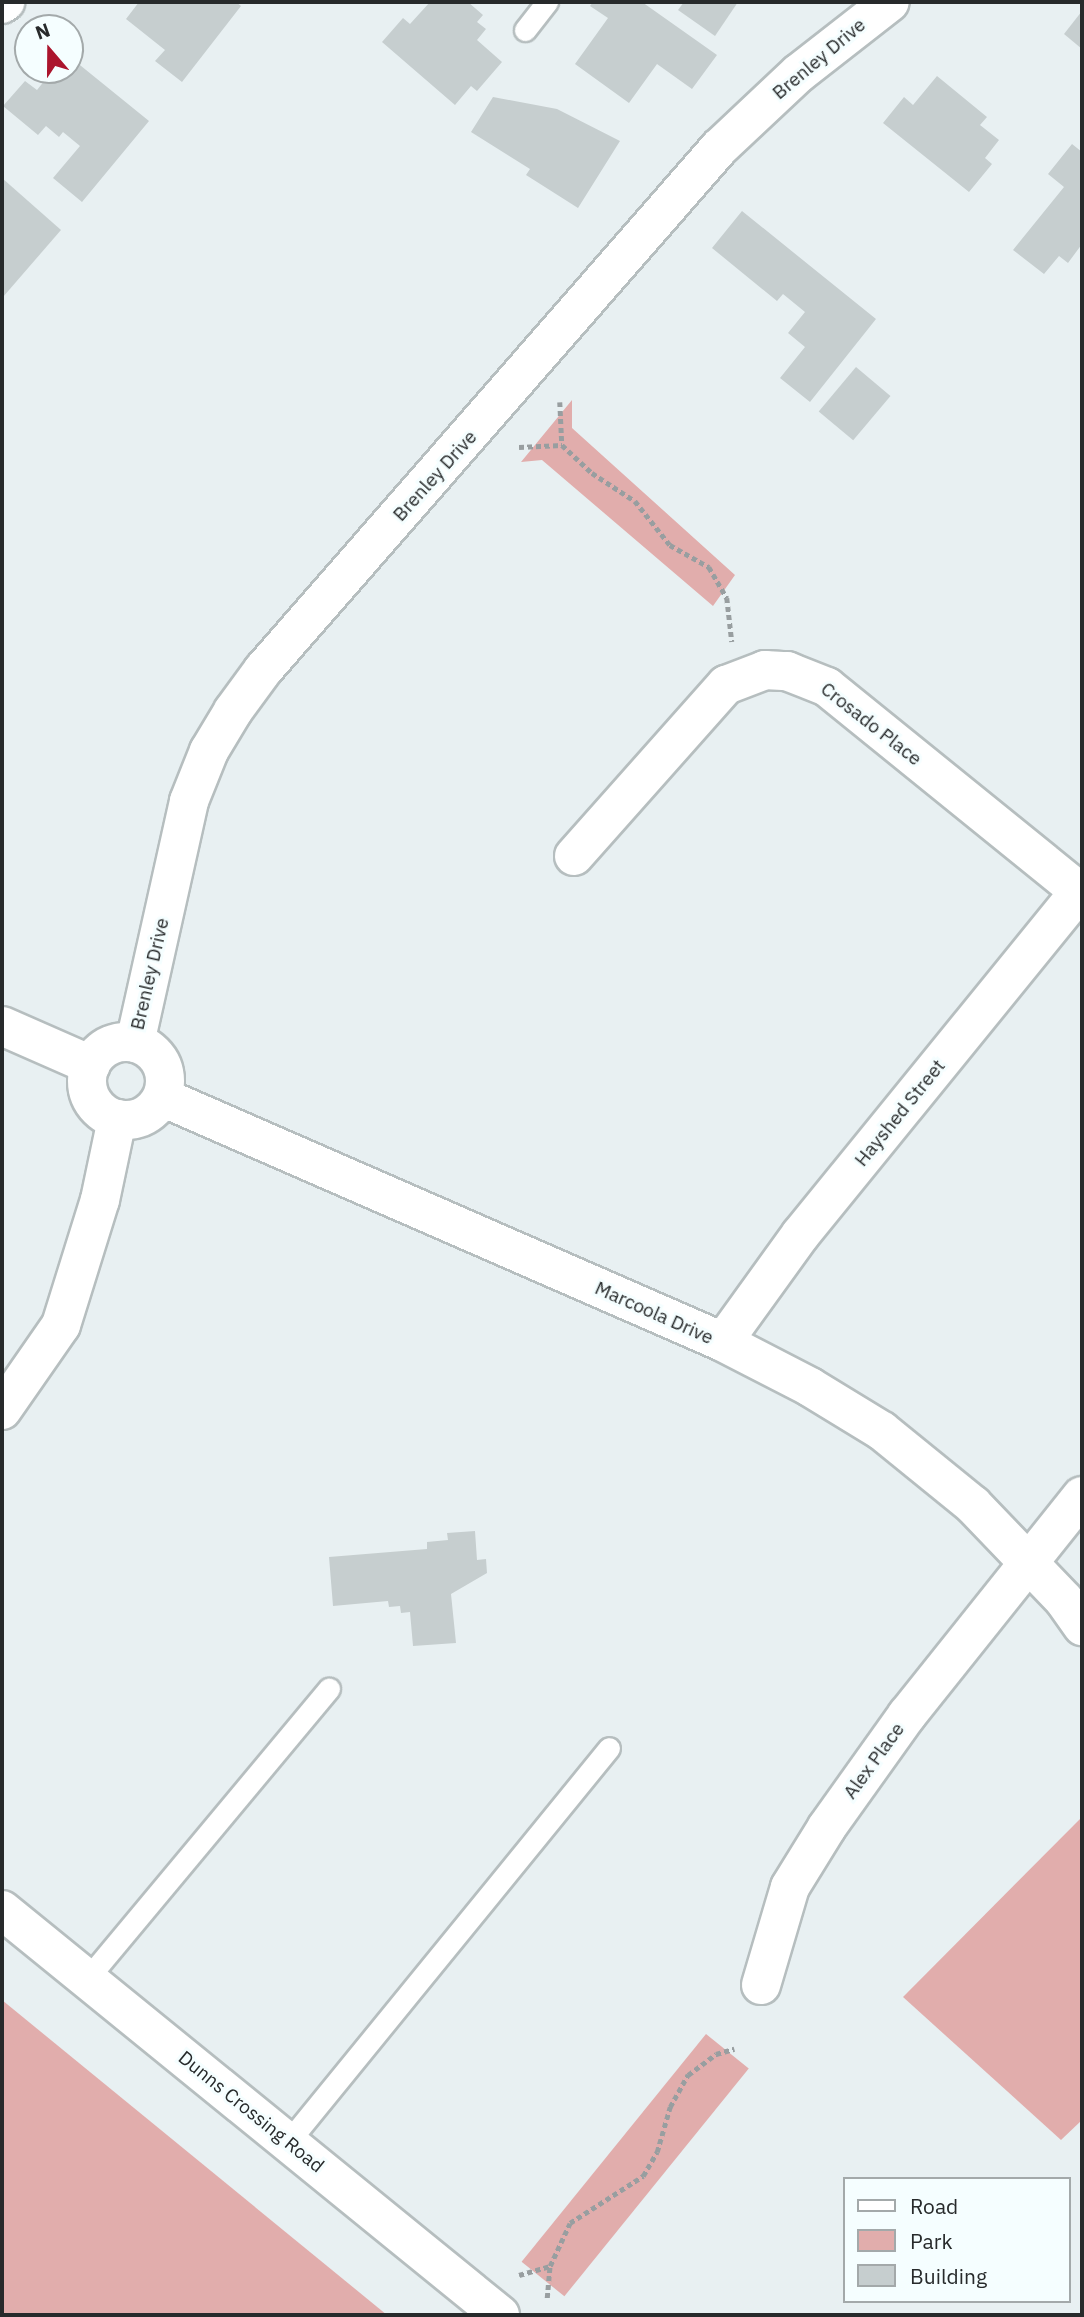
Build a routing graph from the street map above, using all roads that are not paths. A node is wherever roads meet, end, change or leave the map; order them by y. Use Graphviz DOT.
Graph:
graph roads {
  1 [pos="547,2"];
  2 [pos="885,3"];
  3 [pos="525,30"];
  4 [pos="574,856"];
  5 [pos="1081,889"];
  6 [pos="2,1026"];
  7 [pos="135,1043"];
  8 [pos="91,1065"];
  9 [pos="162,1097"];
  10 [pos="117,1119"];
  11 [pos="723,1342"];
  12 [pos="2,1410"];
  13 [pos="1082,1496"];
  14 [pos="1029,1561"];
  15 [pos="1082,1626"];
  16 [pos="329,1689"];
  17 [pos="609,1748"];
  18 [pos="2,1910"];
  19 [pos="87,1979"];
  20 [pos="761,1985"];
  21 [pos="288,2142"];
  22 [pos="500,2315"];
  1 -- 3 [label="lane"];
  2 -- 7 [label="street, Brenley Drive"];
  4 -- 5 [label="street, Crosado Place"];
  5 -- 11 [label="street, Hayshed Street"];
  6 -- 8 [label="street"];
  7 -- 8 [label="street, Brenley Drive"];
  7 -- 9 [label="street, Brenley Drive"];
  8 -- 10 [label="street"];
  9 -- 10 [label="street"];
  9 -- 11 [label="street, Marcoola Drive"];
  10 -- 12 [label="street"];
  11 -- 14 [label="street, Marcoola Drive"];
  13 -- 14 [label="street, Alex Place"];
  14 -- 15 [label="street, Marcoola Drive"];
  14 -- 20 [label="street, Alex Place"];
  16 -- 19 [label="lane"];
  17 -- 21 [label="lane"];
  18 -- 19 [label="street, Dunns Crossing Road"];
  19 -- 21 [label="street, Dunns Crossing Road"];
  21 -- 22 [label="street, Dunns Crossing Road"];
}
